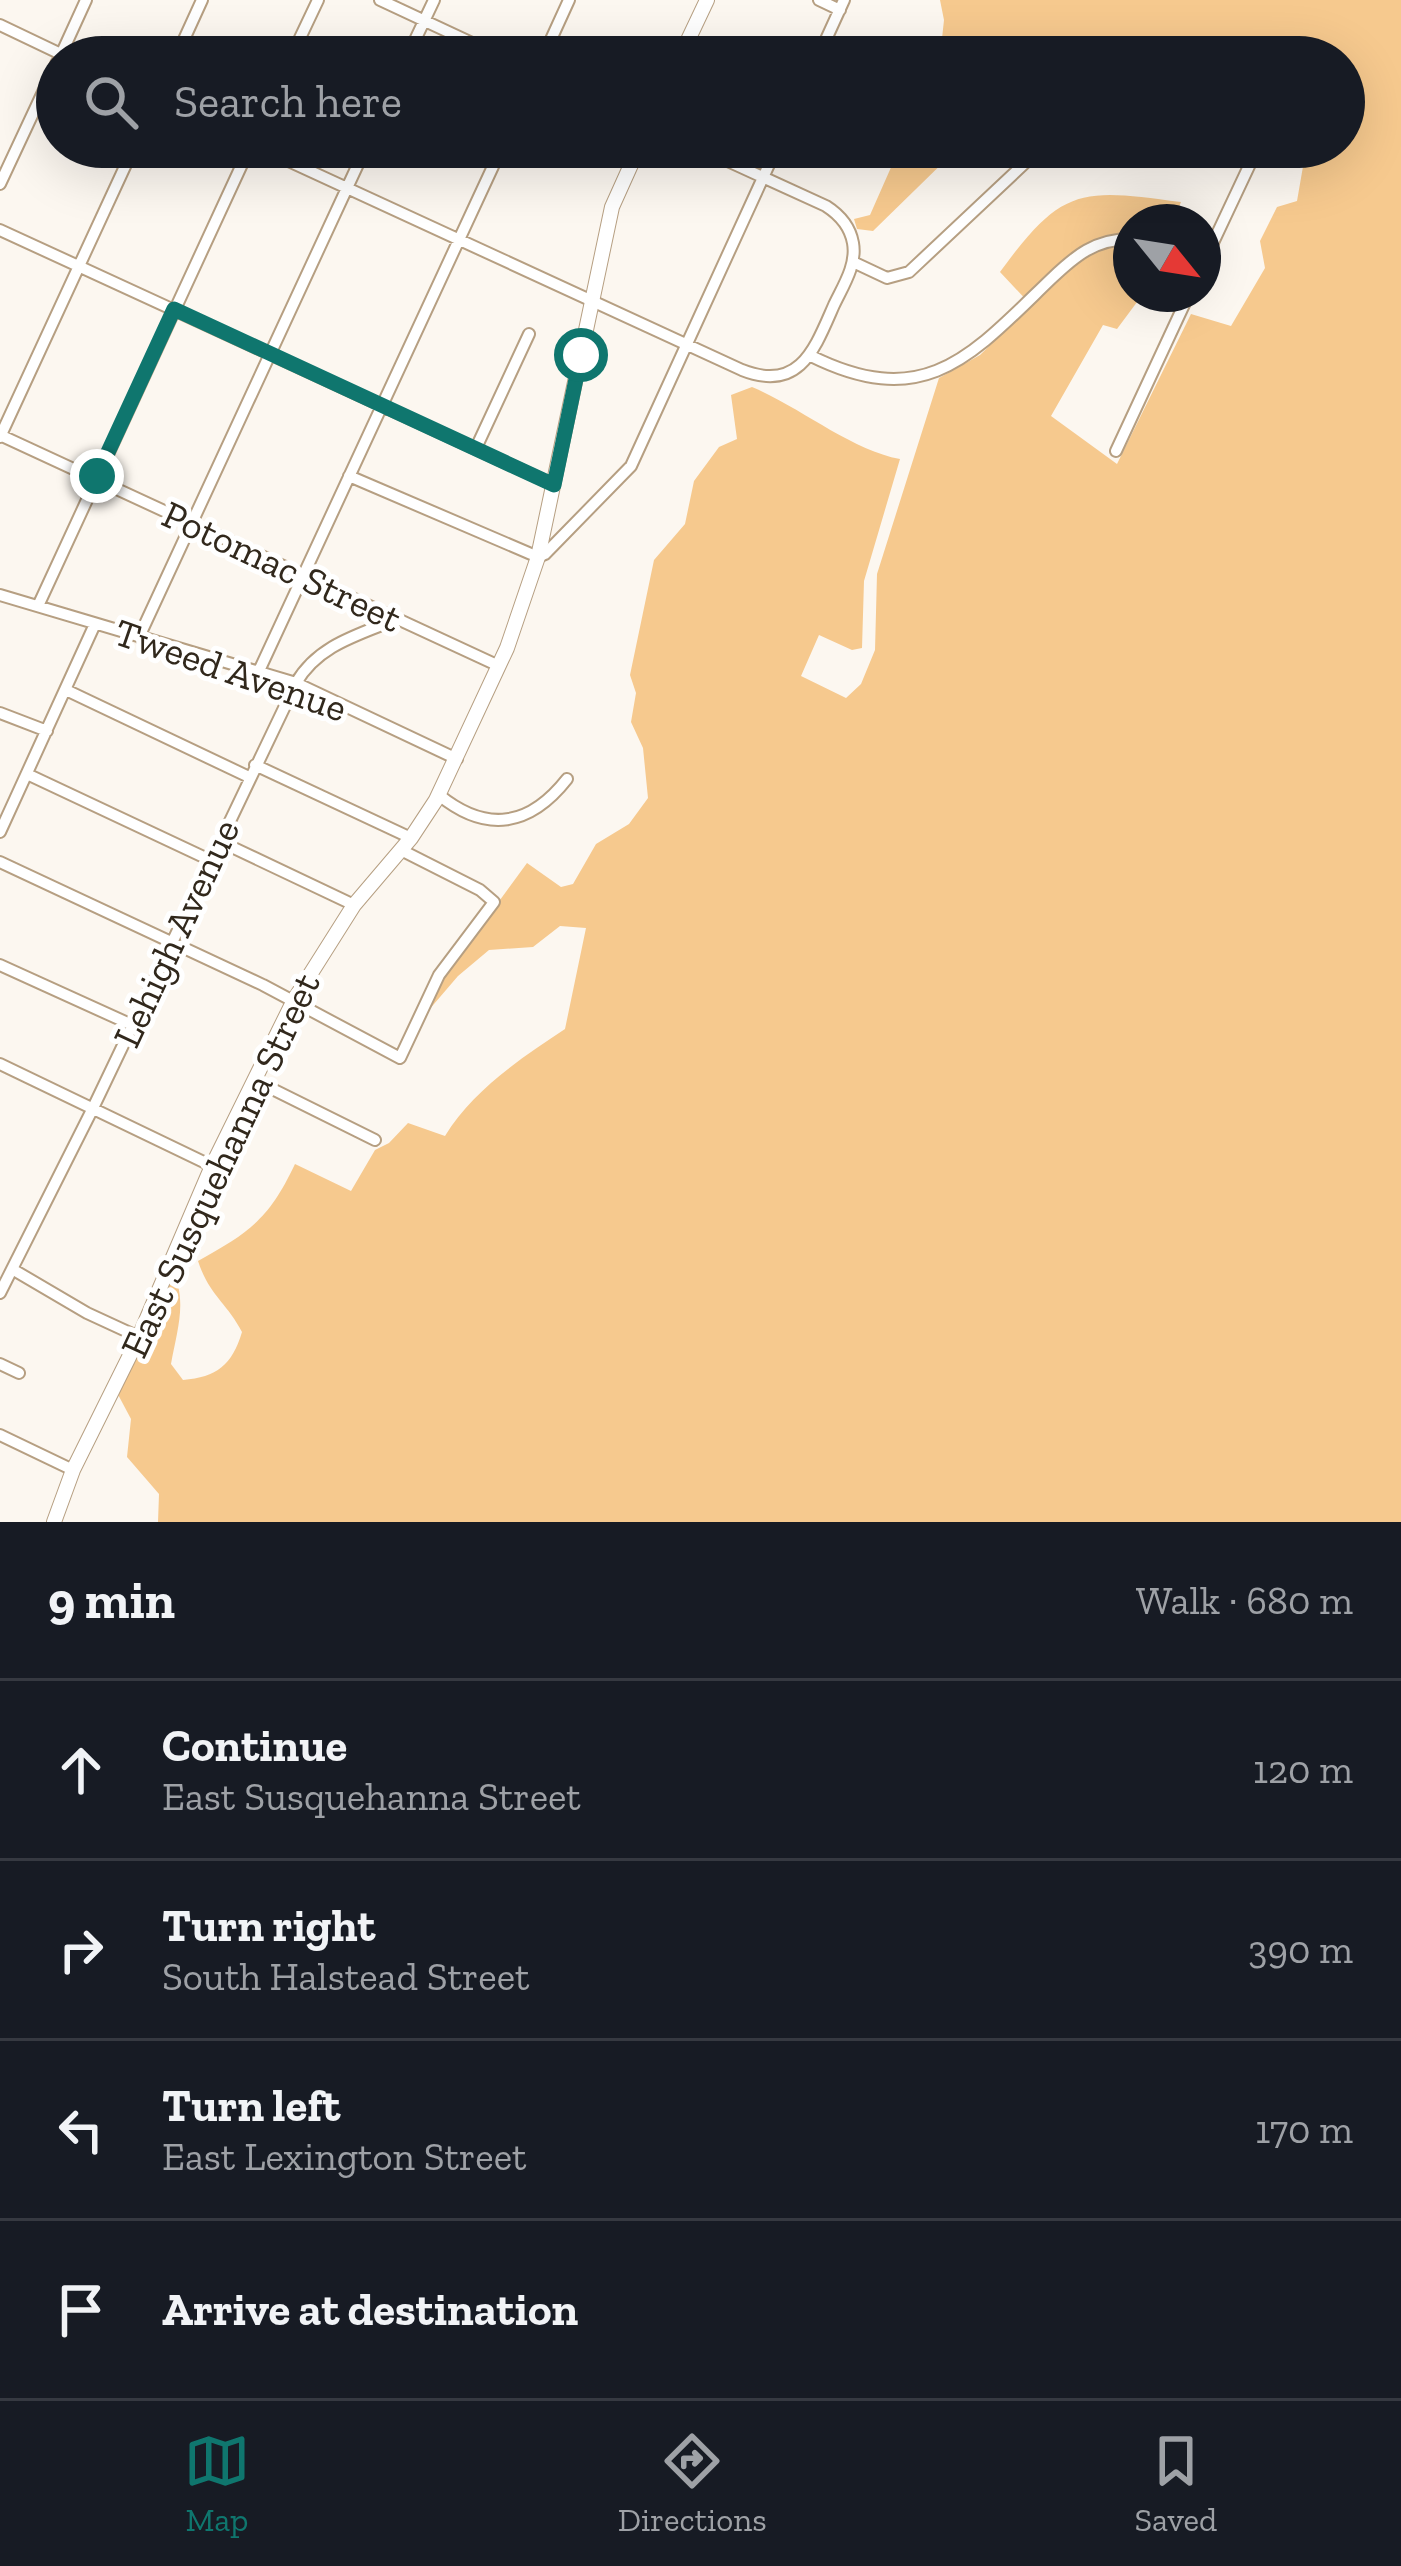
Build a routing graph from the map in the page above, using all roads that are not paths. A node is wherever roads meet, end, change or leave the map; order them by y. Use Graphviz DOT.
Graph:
graph roads {
  1 [pos="86,0"];
  2 [pos="202,0"];
  3 [pos="318,0"];
  4 [pos="380,0"];
  5 [pos="434,0"];
  6 [pos="569,0"];
  7 [pos="707,0"];
  8 [pos="819,0"];
  9 [pos="842,5"];
  10 [pos="424,21"];
  11 [pos="0,25"];
  12 [pos="70,36"];
  13 [pos="186,36"];
  14 [pos="301,36"];
  15 [pos="417,36"];
  16 [pos="456,36"];
  17 [pos="553,36"];
  18 [pos="690,36"];
  19 [pos="828,36"];
  20 [pos="36,44"];
  21 [pos="36,110"];
  22 [pos="124,168"];
  23 [pos="244,168"];
  24 [pos="302,168"];
  25 [pos="356,168"];
  26 [pos="492,168"];
  27 [pos="630,168"];
  28 [pos="744,168"];
  29 [pos="767,168"];
  30 [pos="1020,168"];
  31 [pos="1247,168"];
  32 [pos="763,177"];
  33 [pos="0,184"];
  34 [pos="347,188"];
  35 [pos="1221,225"];
  36 [pos="0,230"];
  37 [pos="459,239"];
  38 [pos="1113,240"];
  39 [pos="853,262"];
  40 [pos="78,266"];
  41 [pos="592,301"];
  42 [pos="174,309"];
  43 [pos="1181,312"];
  44 [pos="529,334"];
  45 [pos="686,344"];
  46 [pos="272,354"];
  47 [pos="811,356"];
  48 [pos="382,405"];
  49 [pos="0,436"];
  50 [pos="476,448"];
  51 [pos="1116,451"];
  52 [pos="349,476"];
  53 [pos="96,480"];
  54 [pos="554,485"];
  55 [pos="192,525"];
  56 [pos="538,557"];
  57 [pos="303,575"];
  58 [pos="0,595"];
  59 [pos="38,606"];
  60 [pos="397,619"];
  61 [pos="95,624"];
  62 [pos="140,638"];
  63 [pos="499,666"];
  64 [pos="258,674"];
  65 [pos="296,683"];
  66 [pos="66,690"];
  67 [pos="0,712"];
  68 [pos="47,731"];
  69 [pos="457,760"];
  70 [pos="256,765"];
  71 [pos="28,774"];
  72 [pos="249,777"];
  73 [pos="567,779"];
  74 [pos="439,795"];
  75 [pos="4,813"];
  76 [pos="0,832"];
  77 [pos="219,842"];
  78 [pos="406,844"];
  79 [pos="210,860"];
  80 [pos="0,862"];
  81 [pos="354,905"];
  82 [pos="172,943"];
  83 [pos="0,965"];
  84 [pos="294,1000"];
  85 [pos="132,1025"];
  86 [pos="1,1066"];
  87 [pos="254,1080"];
  88 [pos="94,1108"];
  89 [pos="375,1140"];
  90 [pos="212,1166"];
  91 [pos="12,1269"];
  92 [pos="0,1293"];
  93 [pos="139,1337"];
  94 [pos="0,1364"];
  95 [pos="19,1373"];
  96 [pos="0,1435"];
  97 [pos="74,1470"];
  98 [pos="54,1522"];
  1 -- 12 [label="street"];
  2 -- 13 [label="street"];
  3 -- 14 [label="street"];
  4 -- 10 [label="street"];
  5 -- 10 [label="street"];
  6 -- 17 [label="street"];
  7 -- 18 [label="main road"];
  8 -- 9 [label="street"];
  9 -- 19 [label="street"];
  10 -- 15 [label="street"];
  10 -- 16 [label="street"];
  11 -- 20 [label="street"];
  21 -- 33 [label="street"];
  22 -- 40 [label="street"];
  23 -- 42 [label="street"];
  24 -- 34 [label="street"];
  25 -- 34 [label="street"];
  26 -- 37 [label="street"];
  27 -- 41 [label="main road, East Susquehanna Street"];
  28 -- 32 [label="street"];
  29 -- 32 [label="street"];
  30 -- 39 [label="street"];
  31 -- 35 [label="street"];
  32 -- 39 [label="street"];
  32 -- 45 [label="street"];
  34 -- 37 [label="street"];
  34 -- 46 [label="street"];
  36 -- 40 [label="street"];
  37 -- 41 [label="street"];
  37 -- 48 [label="street"];
  38 -- 47 [label="street"];
  39 -- 47 [label="street"];
  40 -- 42 [label="street"];
  40 -- 49 [label="street"];
  41 -- 45 [label="street"];
  41 -- 54 [label="main road, East Susquehanna Street"];
  42 -- 46 [label="street"];
  42 -- 53 [label="street"];
  43 -- 51 [label="street"];
  44 -- 50 [label="street"];
  45 -- 47 [label="street"];
  45 -- 56 [label="street"];
  46 -- 48 [label="street"];
  46 -- 55 [label="street"];
  48 -- 50 [label="street"];
  48 -- 52 [label="street"];
  49 -- 53 [label="street, Potomac Street"];
  50 -- 54 [label="street"];
  52 -- 56 [label="street"];
  52 -- 57 [label="street"];
  53 -- 55 [label="street, Potomac Street"];
  53 -- 59 [label="street"];
  54 -- 56 [label="main road, East Susquehanna Street"];
  55 -- 57 [label="street, Potomac Street"];
  55 -- 62 [label="street"];
  56 -- 63 [label="main road, East Susquehanna Street"];
  57 -- 60 [label="street, Potomac Street"];
  57 -- 64 [label="street"];
  58 -- 59 [label="street, Tweed Avenue"];
  59 -- 61 [label="street, Tweed Avenue"];
  60 -- 63 [label="street, Potomac Street"];
  60 -- 65 [label="street, Lehigh Avenue"];
  61 -- 62 [label="street, Tweed Avenue"];
  61 -- 66 [label="street"];
  62 -- 64 [label="street, Tweed Avenue"];
  63 -- 69 [label="main road, East Susquehanna Street"];
  64 -- 65 [label="street, Tweed Avenue"];
  65 -- 69 [label="street, Tweed Avenue"];
  65 -- 70 [label="street, Lehigh Avenue"];
  66 -- 68 [label="street"];
  66 -- 72 [label="street"];
  67 -- 68 [label="street"];
  68 -- 71 [label="street"];
  69 -- 74 [label="main road, East Susquehanna Street"];
  70 -- 72 [label="street, Lehigh Avenue"];
  70 -- 78 [label="street"];
  71 -- 75 [label="street"];
  71 -- 79 [label="street"];
  72 -- 77 [label="street, Lehigh Avenue"];
  73 -- 74 [label="street"];
  74 -- 78 [label="main road, East Susquehanna Street"];
  75 -- 76 [label="street"];
  77 -- 79 [label="street, Lehigh Avenue"];
  77 -- 81 [label="street"];
  78 -- 81 [label="main road, East Susquehanna Street"];
  78 -- 84 [label="street"];
  79 -- 82 [label="street, Lehigh Avenue"];
  80 -- 82 [label="street"];
  81 -- 84 [label="main road, East Susquehanna Street"];
  82 -- 84 [label="street"];
  82 -- 85 [label="street, Lehigh Avenue"];
  83 -- 85 [label="street"];
  84 -- 87 [label="main road, East Susquehanna Street"];
  85 -- 88 [label="street, Lehigh Avenue"];
  86 -- 88 [label="street"];
  87 -- 89 [label="street"];
  87 -- 90 [label="main road, East Susquehanna Street"];
  88 -- 90 [label="street"];
  88 -- 91 [label="street, Lehigh Avenue"];
  90 -- 93 [label="main road, East Susquehanna Street"];
  91 -- 92 [label="street, Lehigh Avenue"];
  91 -- 93 [label="street"];
  93 -- 97 [label="main road, East Susquehanna Street"];
  94 -- 95 [label="street"];
  96 -- 97 [label="street"];
  97 -- 98 [label="main road, East Susquehanna Street"];
}
